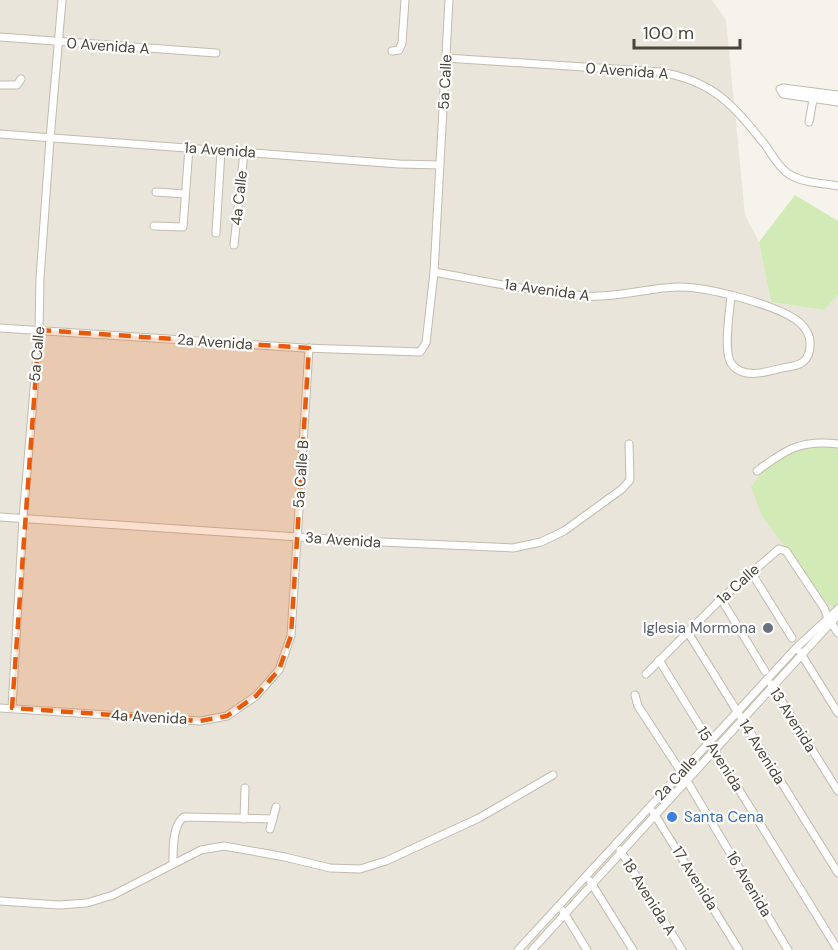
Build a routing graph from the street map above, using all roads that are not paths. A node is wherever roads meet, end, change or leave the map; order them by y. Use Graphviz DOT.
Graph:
graph roads {
  1 [pos="62,0"];
  2 [pos="405,0"];
  3 [pos="450,0"];
  4 [pos="0,38"];
  5 [pos="58,43"];
  6 [pos="392,51"];
  7 [pos="216,53"];
  8 [pos="446,58"];
  9 [pos="21,79"];
  10 [pos="0,85"];
  11 [pos="813,95"];
  12 [pos="838,96"];
  13 [pos="838,102"];
  14 [pos="809,122"];
  15 [pos="0,135"];
  16 [pos="50,139"];
  17 [pos="189,148"];
  18 [pos="221,151"];
  19 [pos="244,152"];
  20 [pos="440,165"];
  21 [pos="838,186"];
  22 [pos="156,192"];
  23 [pos="185,194"];
  24 [pos="154,226"];
  25 [pos="216,233"];
  26 [pos="234,245"];
  27 [pos="434,272"];
  28 [pos="731,296"];
  29 [pos="0,328"];
  30 [pos="39,330"];
  31 [pos="426,343"];
  32 [pos="309,348"];
  33 [pos="629,444"];
  34 [pos="838,444"];
  35 [pos="757,471"];
  36 [pos="0,517"];
  37 [pos="23,519"];
  38 [pos="297,537"];
  39 [pos="752,572"];
  40 [pos="721,599"];
  41 [pos="835,615"];
  42 [pos="687,631"];
  43 [pos="838,633"];
  44 [pos="792,638"];
  45 [pos="796,648"];
  46 [pos="801,655"];
  47 [pos="659,660"];
  48 [pos="279,670"];
  49 [pos="765,671"];
  50 [pos="646,674"];
  51 [pos="768,679"];
  52 [pos="773,686"];
  53 [pos="635,695"];
  54 [pos="0,708"];
  55 [pos="12,708"];
  56 [pos="737,712"];
  57 [pos="838,713"];
  58 [pos="743,721"];
  59 [pos="709,742"];
  60 [pos="715,751"];
  61 [pos="681,773"];
  62 [pos="554,775"];
  63 [pos="687,781"];
  64 [pos="246,788"];
  65 [pos="838,791"];
  66 [pos="276,807"];
  67 [pos="649,807"];
  68 [pos="656,816"];
  69 [pos="244,819"];
  70 [pos="273,819"];
  71 [pos="270,829"];
  72 [pos="616,843"];
  73 [pos="621,852"];
  74 [pos="173,864"];
  75 [pos="838,873"];
  76 [pos="586,875"];
  77 [pos="592,884"];
  78 [pos="0,901"];
  79 [pos="559,906"];
  80 [pos="564,913"];
  81 [pos="530,937"];
  82 [pos="535,948"];
  83 [pos="837,949"];
  84 [pos="518,950"];
  85 [pos="587,950"];
  86 [pos="633,950"];
  87 [pos="682,950"];
  88 [pos="739,950"];
  89 [pos="788,950"];
  1 -- 5 [label="street, 5a Calle"];
  2 -- 6 [label="street"];
  3 -- 8 [label="street, 5a Calle"];
  4 -- 5 [label="street, 0 Avenida A"];
  5 -- 7 [label="street, 0 Avenida A"];
  5 -- 16 [label="street, 5a Calle"];
  8 -- 20 [label="street, 5a Calle"];
  8 -- 21 [label="street, 0 Avenida A"];
  9 -- 10 [label="street"];
  11 -- 12 [label="street"];
  11 -- 13 [label="street"];
  11 -- 14 [label="street"];
  15 -- 16 [label="street, 1a Avenida"];
  16 -- 17 [label="street, 1a Avenida"];
  16 -- 30 [label="street, 5a Calle"];
  17 -- 18 [label="street, 1a Avenida"];
  17 -- 23 [label="street"];
  18 -- 19 [label="street, 1a Avenida"];
  18 -- 25 [label="street"];
  19 -- 20 [label="street, 1a Avenida"];
  19 -- 26 [label="street, 4a Calle"];
  20 -- 27 [label="street, 5a Calle"];
  22 -- 23 [label="street"];
  23 -- 24 [label="street"];
  27 -- 28 [label="street, 1a Avenida A"];
  27 -- 31 [label="street, 5a Calle"];
  28 -- 28 [label="street, 1a Avenida A"];
  29 -- 30 [label="street, 2a Avenida"];
  30 -- 32 [label="street, 2a Avenida"];
  30 -- 37 [label="street, 5a Calle"];
  31 -- 32 [label="street, 2a Avenida"];
  32 -- 38 [label="street, 5a Calle B"];
  33 -- 38 [label="street, 3a Avenida"];
  34 -- 35 [label="street"];
  36 -- 37 [label="street, 3a Avenida"];
  37 -- 38 [label="street, 3a Avenida"];
  37 -- 55 [label="street, 5a Calle"];
  38 -- 48 [label="street, 5a Calle B"];
  39 -- 40 [label="street, 1a Calle"];
  39 -- 41 [label="street, 1a Calle"];
  39 -- 44 [label="street"];
  40 -- 42 [label="street, 1a Calle"];
  40 -- 49 [label="street, 13 Avenida"];
  41 -- 43 [label="street"];
  41 -- 45 [label="street, 2a Calle"];
  41 -- 46 [label="street, 2a Calle"];
  42 -- 47 [label="street, 1a Calle"];
  42 -- 56 [label="street, 14 Avenida"];
  45 -- 46 [label="street"];
  45 -- 51 [label="street, 2a Calle"];
  46 -- 52 [label="street, 2a Calle"];
  46 -- 57 [label="street"];
  47 -- 50 [label="street, 1a Calle"];
  47 -- 59 [label="street, 15 Avenida"];
  48 -- 55 [label="street, 4a Avenida"];
  51 -- 52 [label="street, 13 Avenida"];
  51 -- 56 [label="street, 2a Calle"];
  52 -- 58 [label="street, 2a Calle"];
  52 -- 65 [label="street, 13 Avenida"];
  53 -- 61 [label="street, 16 Avenida"];
  54 -- 55 [label="street, 4a Avenida"];
  56 -- 58 [label="street, 14 Avenida"];
  56 -- 59 [label="street, 2a Calle"];
  58 -- 60 [label="street, 2a Calle"];
  58 -- 75 [label="street, 14 Avenida"];
  59 -- 60 [label="street, 15 Avenida"];
  59 -- 61 [label="street, 2a Calle"];
  60 -- 63 [label="street, 2a Calle"];
  60 -- 83 [label="street, 15 Avenida"];
  61 -- 63 [label="street, 16 Avenida"];
  61 -- 67 [label="street, 2a Calle"];
  62 -- 74 [label="street"];
  63 -- 68 [label="street, 2a Calle"];
  63 -- 89 [label="street, 16 Avenida"];
  64 -- 69 [label="street"];
  66 -- 70 [label="street"];
  67 -- 68 [label="street, 17 Avenida"];
  67 -- 72 [label="street, 2a Calle"];
  68 -- 73 [label="street, 2a Calle"];
  68 -- 88 [label="street, 17 Avenida"];
  69 -- 70 [label="street"];
  69 -- 74 [label="street"];
  70 -- 71 [label="street"];
  72 -- 73 [label="street, 18 Avenida A"];
  72 -- 76 [label="street, 2a Calle"];
  73 -- 77 [label="street, 2a Calle"];
  73 -- 87 [label="street, 18 Avenida A"];
  74 -- 78 [label="street"];
  76 -- 77 [label="street"];
  76 -- 79 [label="street, 2a Calle"];
  77 -- 80 [label="street, 2a Calle"];
  77 -- 86 [label="street"];
  79 -- 80 [label="street"];
  79 -- 81 [label="street, 2a Calle"];
  80 -- 82 [label="street, 2a Calle"];
  80 -- 85 [label="street"];
  81 -- 82 [label="street"];
  81 -- 84 [label="street, 2a Calle"];
}
